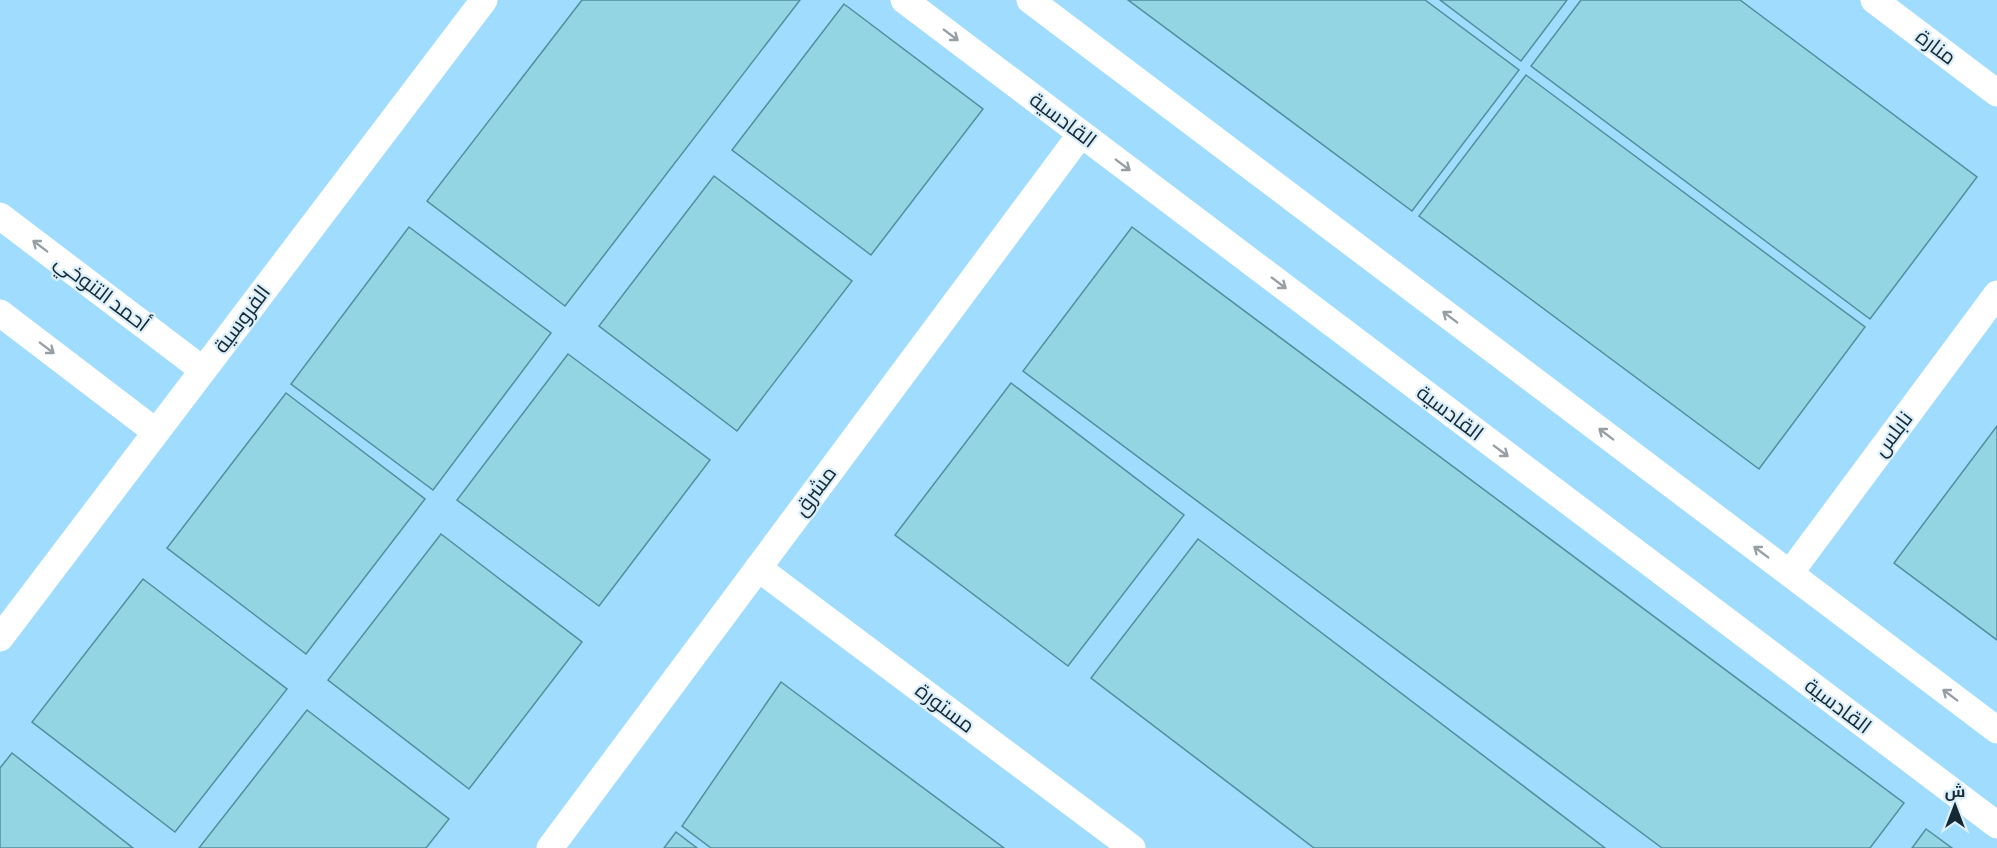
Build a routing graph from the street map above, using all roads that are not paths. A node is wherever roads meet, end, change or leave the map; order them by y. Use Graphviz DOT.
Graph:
graph roads {
  1 [pos="484,0"];
  2 [pos="904,0"];
  3 [pos="1030,0"];
  4 [pos="1874,0"];
  5 [pos="1997,93"];
  6 [pos="1081,134"];
  7 [pos="0,216"];
  8 [pos="1997,294"];
  9 [pos="0,313"];
  10 [pos="203,370"];
  11 [pos="156,432"];
  12 [pos="758,568"];
  13 [pos="1790,573"];
  14 [pos="0,638"];
  15 [pos="1997,730"];
  16 [pos="1997,825"];
  17 [pos="550,848"];
  18 [pos="1132,848"];
  1 -- 10 [label="street, الفروسية"];
  2 -- 6 [label="street, القادسية, one-way"];
  13 -- 3 [label="street, one-way"];
  4 -- 5 [label="street, منارة"];
  6 -- 12 [label="street, مشرق"];
  6 -- 16 [label="street, القادسية, one-way"];
  10 -- 7 [label="street, أحمد التنوخي, one-way"];
  8 -- 13 [label="street, نابلس"];
  9 -- 11 [label="street, one-way"];
  10 -- 11 [label="street, الفروسية"];
  11 -- 14 [label="street, الفروسية"];
  12 -- 17 [label="street, مشرق"];
  12 -- 18 [label="street, مستورة"];
  15 -- 13 [label="street, one-way"];
}
